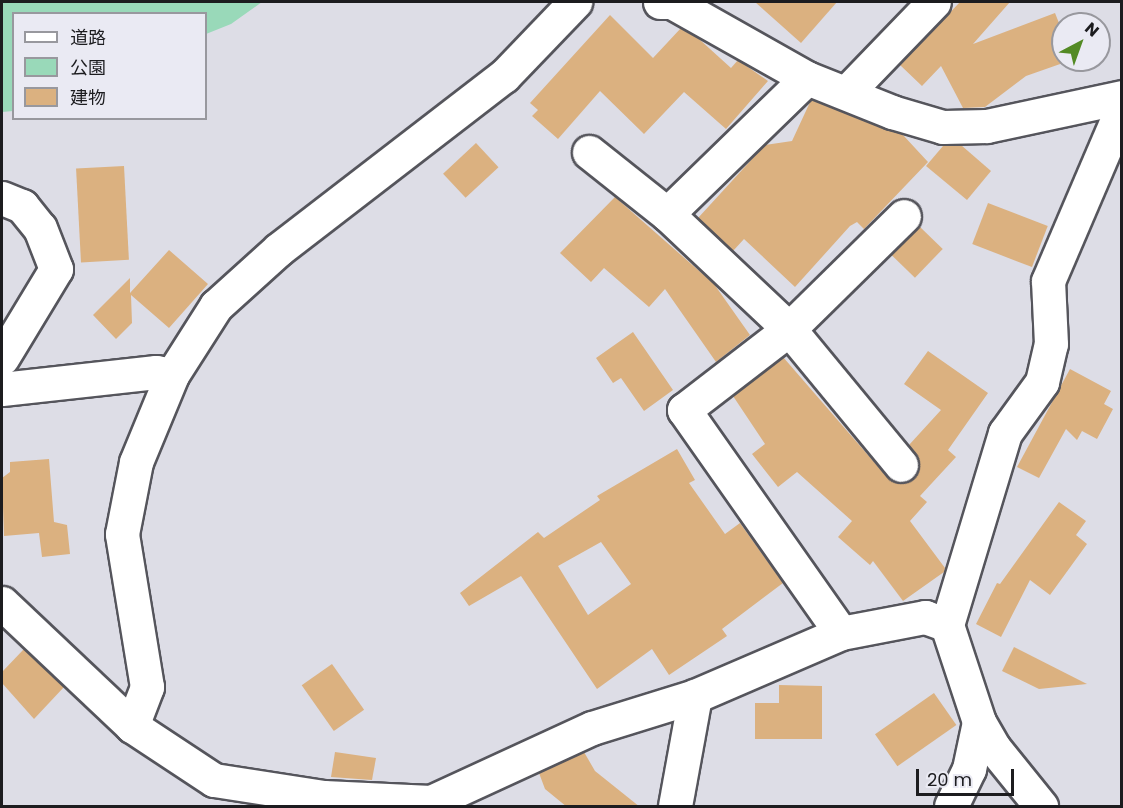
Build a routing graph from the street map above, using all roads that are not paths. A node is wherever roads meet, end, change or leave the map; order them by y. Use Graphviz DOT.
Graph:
graph roads {
  1 [pos="575,2"];
  2 [pos="668,2"];
  3 [pos="934,2"];
  4 [pos="807,78"];
  5 [pos="847,92"];
  6 [pos="1122,97"];
  7 [pos="1122,108"];
  8 [pos="589,152"];
  9 [pos="2,198"];
  10 [pos="667,214"];
  11 [pos="904,216"];
  12 [pos="789,329"];
  13 [pos="2,358"];
  14 [pos="172,375"];
  15 [pos="2,390"];
  16 [pos="901,465"];
  17 [pos="2,603"];
  18 [pos="947,625"];
  19 [pos="841,633"];
  20 [pos="695,696"];
  21 [pos="980,722"];
  22 [pos="132,726"];
  23 [pos="259,797"];
  24 [pos="445,802"];
  25 [pos="675,807"];
  26 [pos="951,807"];
  27 [pos="1041,807"];
  1 -- 14 [label="street"];
  2 -- 4 [label="street"];
  3 -- 5 [label="street"];
  4 -- 5 [label="street"];
  4 -- 10 [label="street"];
  5 -- 6 [label="street"];
  7 -- 18 [label="street"];
  8 -- 10 [label="street"];
  9 -- 13 [label="street"];
  10 -- 12 [label="street"];
  11 -- 12 [label="street"];
  12 -- 16 [label="street"];
  12 -- 19 [label="street"];
  14 -- 15 [label="street"];
  14 -- 22 [label="street"];
  17 -- 22 [label="street"];
  18 -- 19 [label="street"];
  18 -- 21 [label="street"];
  19 -- 20 [label="street"];
  20 -- 24 [label="street"];
  20 -- 25 [label="street"];
  21 -- 26 [label="street"];
  21 -- 27 [label="street"];
  22 -- 23 [label="street"];
  23 -- 24 [label="street"];
}
